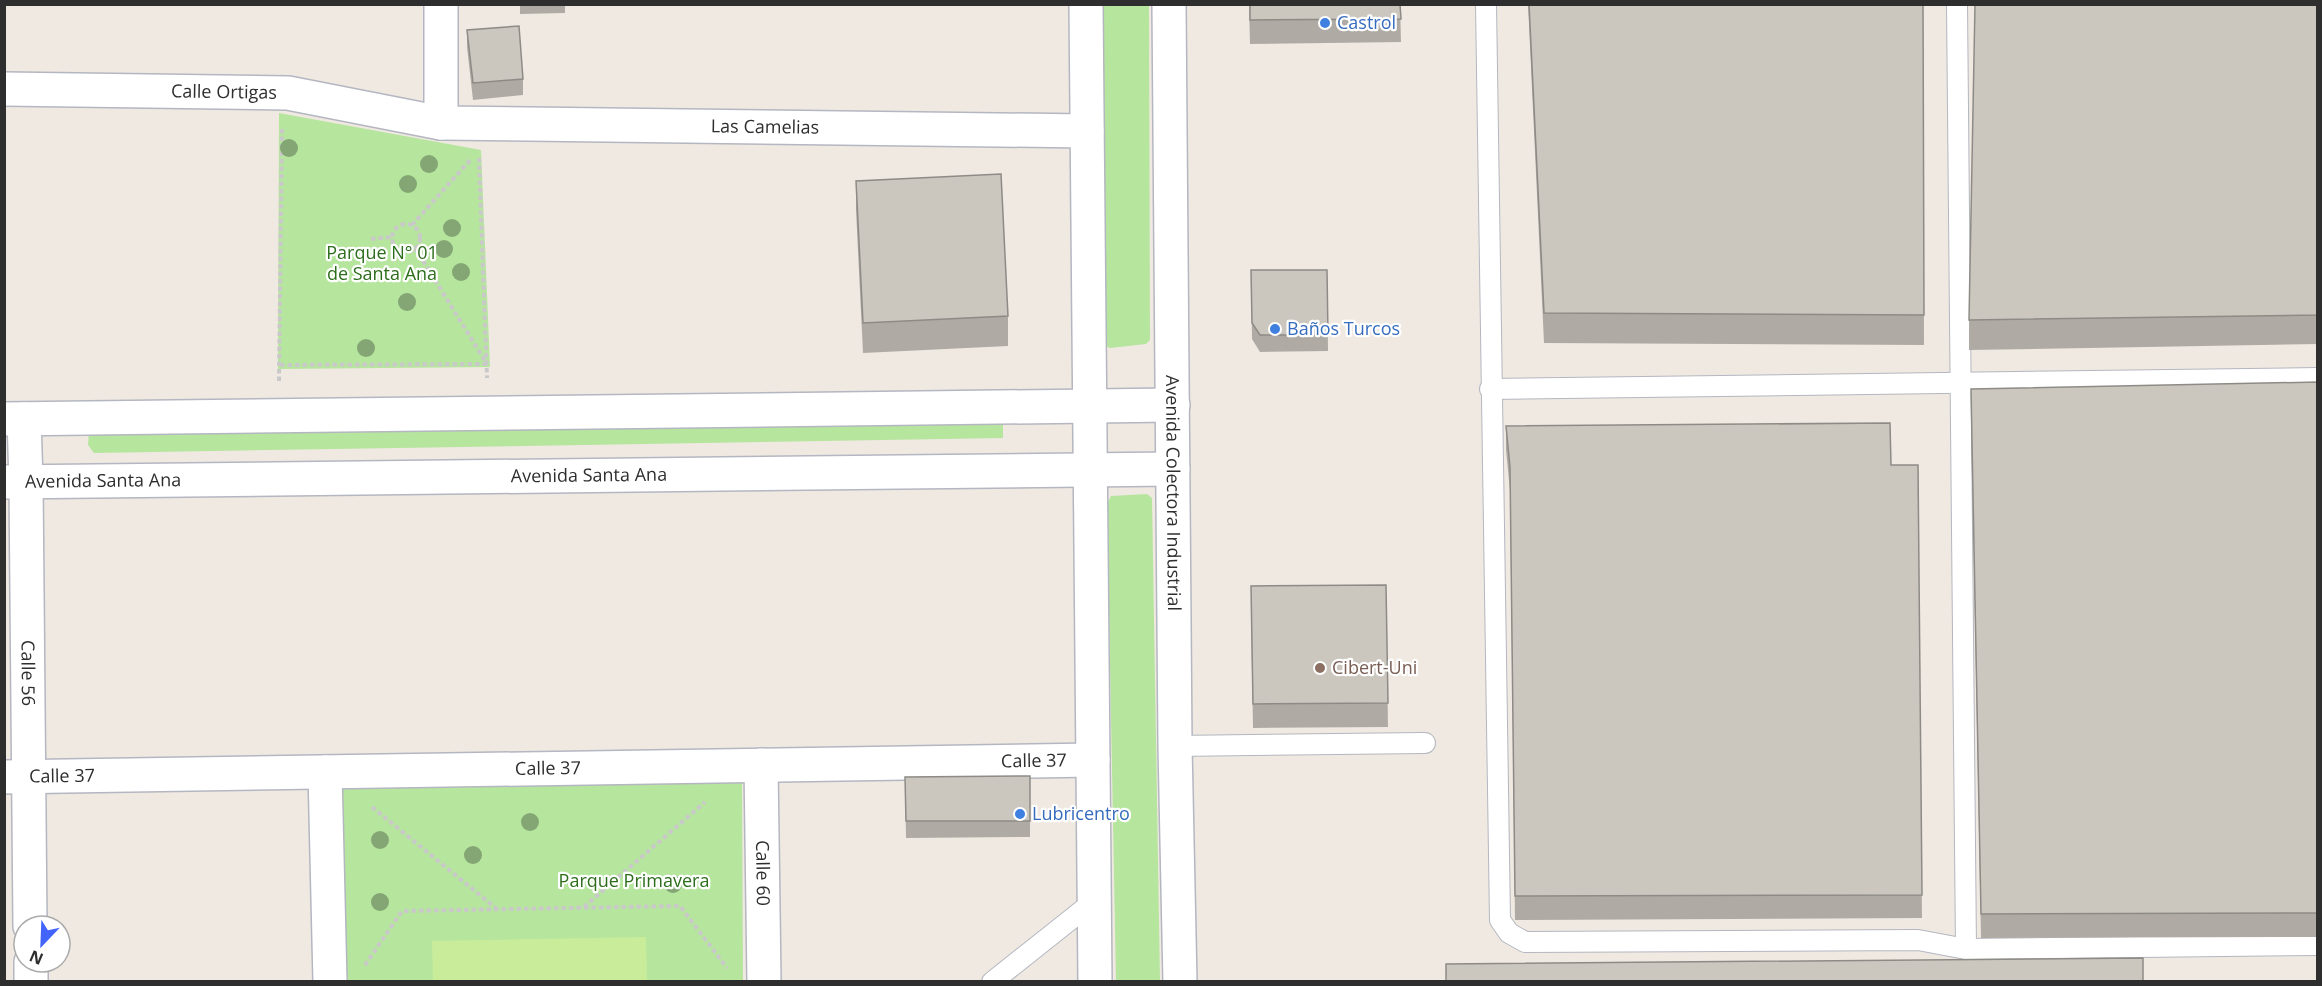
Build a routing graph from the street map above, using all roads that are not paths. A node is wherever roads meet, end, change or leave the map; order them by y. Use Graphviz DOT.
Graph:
graph roads {
  1 [pos="441,4"];
  2 [pos="1086,4"];
  3 [pos="1169,4"];
  4 [pos="1486,4"];
  5 [pos="1957,4"];
  6 [pos="4,89"];
  7 [pos="441,123"];
  8 [pos="1087,131"];
  9 [pos="2318,378"];
  10 [pos="1961,383"];
  11 [pos="1490,389"];
  12 [pos="1173,405"];
  13 [pos="1089,406"];
  14 [pos="14,419"];
  15 [pos="1090,469"];
  16 [pos="1173,469"];
  17 [pos="15,482"];
  18 [pos="1425,743"];
  19 [pos="1175,746"];
  20 [pos="1093,760"];
  21 [pos="761,765"];
  22 [pos="325,772"];
  23 [pos="17,777"];
  24 [pos="1094,901"];
  25 [pos="29,914"];
  26 [pos="2318,945"];
  27 [pos="1966,949"];
  28 [pos="330,981"];
  29 [pos="764,981"];
  30 [pos="992,981"];
  31 [pos="1095,981"];
  32 [pos="1180,981"];
  1 -- 7 [label="street"];
  2 -- 8 [label="street"];
  3 -- 12 [label="street, Avenida Colectora Industrial"];
  4 -- 11 [label="lane"];
  5 -- 10 [label="lane"];
  6 -- 7 [label="street, Calle Ortigas"];
  7 -- 8 [label="street, Las Camelias"];
  8 -- 13 [label="street"];
  9 -- 10 [label="lane"];
  10 -- 11 [label="lane"];
  10 -- 27 [label="lane"];
  11 -- 27 [label="lane"];
  12 -- 13 [label="street"];
  12 -- 16 [label="street, Avenida Colectora Industrial"];
  13 -- 14 [label="street"];
  13 -- 15 [label="street"];
  14 -- 17 [label="street, Calle 56"];
  15 -- 16 [label="street, Avenida Santa Ana"];
  15 -- 17 [label="street, Avenida Santa Ana"];
  15 -- 20 [label="street"];
  16 -- 19 [label="street, Avenida Colectora Industrial"];
  17 -- 23 [label="street, Calle 56"];
  18 -- 19 [label="lane"];
  19 -- 32 [label="street, Avenida Colectora Industrial"];
  20 -- 21 [label="street, Calle 37"];
  20 -- 24 [label="street"];
  21 -- 22 [label="street, Calle 37"];
  21 -- 29 [label="street, Calle 60"];
  22 -- 23 [label="street, Calle 37"];
  22 -- 28 [label="street"];
  23 -- 25 [label="street, Calle 56"];
  24 -- 30 [label="lane"];
  24 -- 31 [label="street"];
  26 -- 27 [label="lane"];
}
